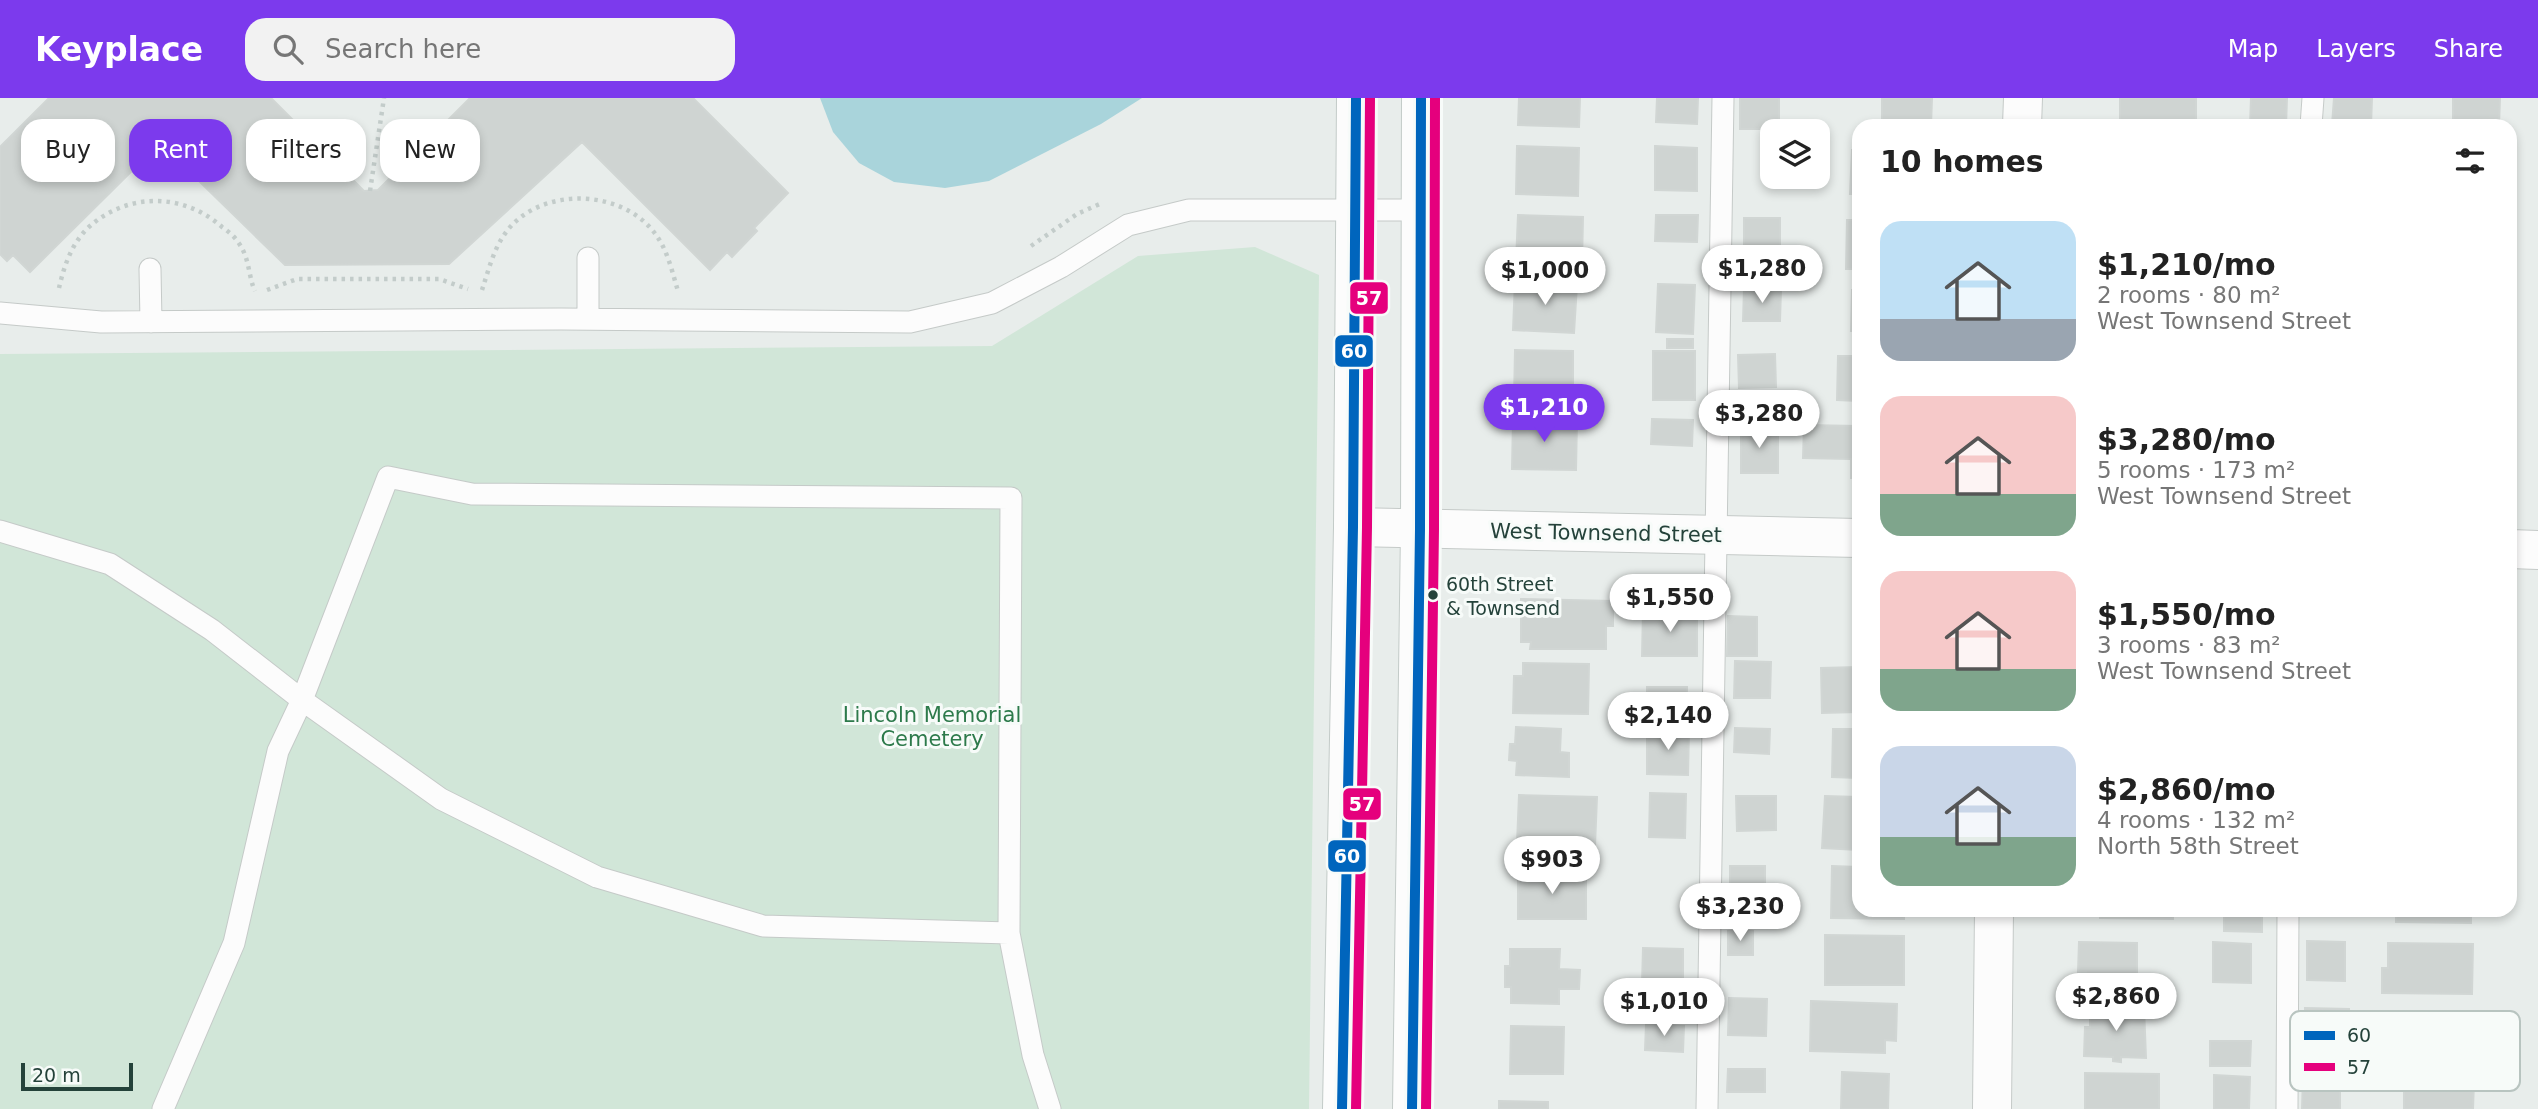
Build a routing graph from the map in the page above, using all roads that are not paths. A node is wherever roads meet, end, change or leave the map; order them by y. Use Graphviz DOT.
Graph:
graph roads {
  1 [pos="1356,98"];
  2 [pos="1421,98"];
  3 [pos="1723,98"];
  4 [pos="2023,98"];
  5 [pos="2313,98"];
  6 [pos="2022,119"];
  7 [pos="2312,119"];
  8 [pos="1355,210"];
  9 [pos="1420,210"];
  10 [pos="588,258"];
  11 [pos="150,268"];
  12 [pos="0,313"];
  13 [pos="588,319"];
  14 [pos="150,322"];
  15 [pos="1353,527"];
  16 [pos="1420,529"];
  17 [pos="0,531"];
  18 [pos="1717,536"];
  19 [pos="1852,538"];
  20 [pos="2517,549"];
  21 [pos="2538,550"];
  22 [pos="302,700"];
  23 [pos="1994,917"];
  24 [pos="2288,917"];
  25 [pos="1009,933"];
  26 [pos="163,1109"];
  27 [pos="1050,1109"];
  28 [pos="1342,1109"];
  29 [pos="1412,1109"];
  30 [pos="1707,1109"];
  31 [pos="1992,1109"];
  32 [pos="2287,1109"];
  1 -- 8 [label="main road"];
  2 -- 9 [label="main road"];
  3 -- 18 [label="lane"];
  4 -- 6 [label="main road"];
  5 -- 7 [label="lane"];
  8 -- 9 [label="lane"];
  8 -- 13 [label="lane"];
  8 -- 15 [label="main road"];
  9 -- 16 [label="main road"];
  10 -- 13 [label="lane"];
  11 -- 14 [label="lane"];
  12 -- 14 [label="lane"];
  13 -- 14 [label="lane"];
  15 -- 16 [label="main road, West Townsend Street"];
  15 -- 28 [label="main road"];
  16 -- 18 [label="main road, West Townsend Street"];
  16 -- 29 [label="main road"];
  17 -- 22 [label="lane"];
  18 -- 19 [label="main road, West Townsend Street"];
  18 -- 30 [label="lane"];
  20 -- 21 [label="main road"];
  22 -- 25 [label="lane"];
  22 -- 25 [label="lane"];
  22 -- 26 [label="lane"];
  23 -- 31 [label="main road"];
  24 -- 32 [label="lane"];
  25 -- 27 [label="lane"];
}
